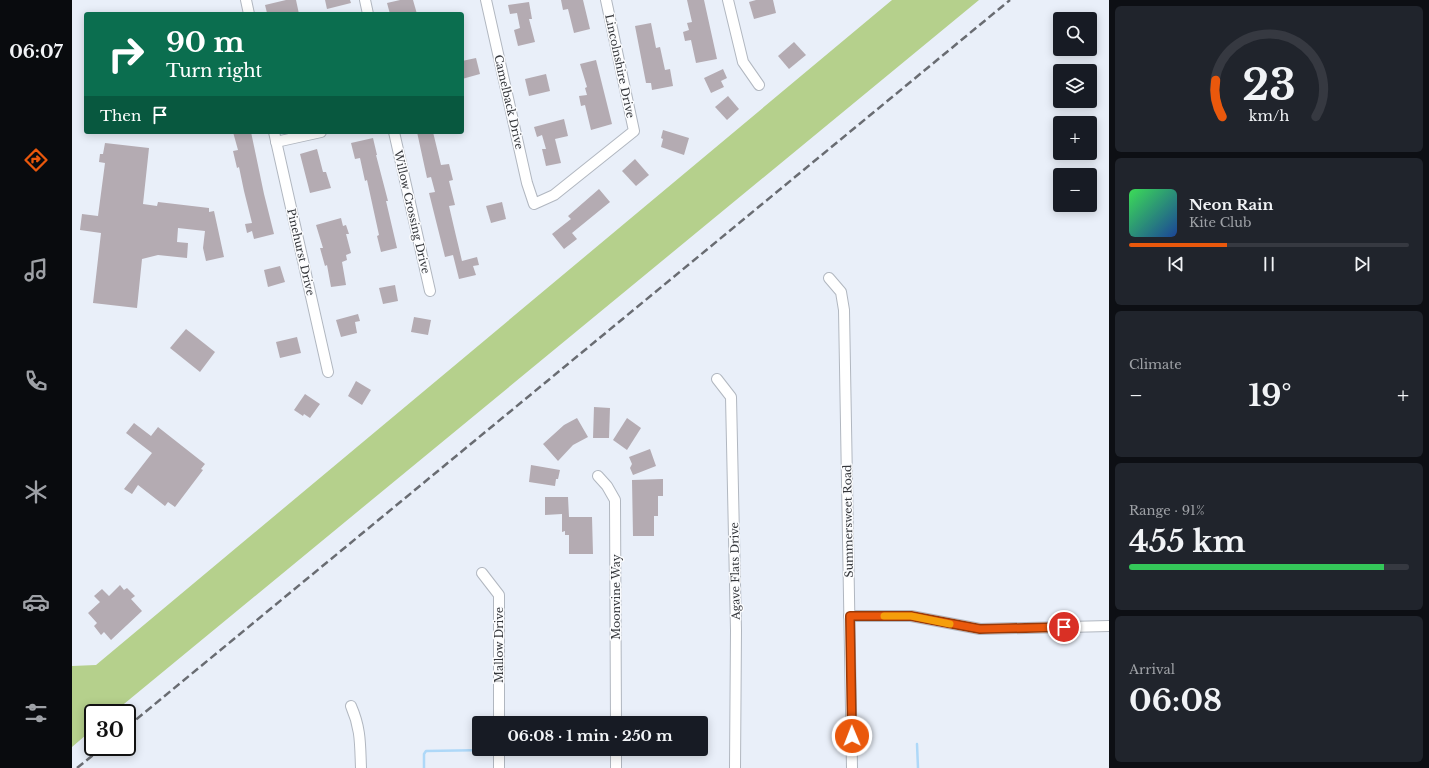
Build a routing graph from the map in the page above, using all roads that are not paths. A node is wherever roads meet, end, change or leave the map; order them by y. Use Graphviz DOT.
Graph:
graph roads {
  1 [pos="246,0"];
  2 [pos="365,0"];
  3 [pos="486,0"];
  4 [pos="606,0"];
  5 [pos="728,0"];
  6 [pos="249,12"];
  7 [pos="368,12"];
  8 [pos="759,85"];
  9 [pos="634,131"];
  10 [pos="302,134"];
  11 [pos="394,134"];
  12 [pos="275,137"];
  13 [pos="829,278"];
  14 [pos="430,291"];
  15 [pos="328,372"];
  16 [pos="717,379"];
  17 [pos="598,476"];
  18 [pos="482,573"];
  19 [pos="850,616"];
  20 [pos="1109,626"];
  21 [pos="351,706"];
  22 [pos="499,716"];
  23 [pos="616,716"];
  24 [pos="499,756"];
  25 [pos="616,756"];
  26 [pos="361,768"];
  27 [pos="499,768"];
  28 [pos="616,768"];
  29 [pos="735,768"];
  30 [pos="852,768"];
  1 -- 6 [label="street"];
  2 -- 7 [label="street"];
  3 -- 9 [label="street, Camelback Drive"];
  4 -- 9 [label="street, Lincolnshire Drive"];
  5 -- 8 [label="street"];
  10 -- 12 [label="street"];
  11 -- 14 [label="street, Willow Crossing Drive"];
  12 -- 15 [label="street, Pinehurst Drive"];
  13 -- 19 [label="street, Summersweet Road"];
  16 -- 29 [label="street, Agave Flats Drive"];
  17 -- 23 [label="street, Moonvine Way"];
  18 -- 22 [label="street, Mallow Drive"];
  19 -- 20 [label="street"];
  19 -- 30 [label="street, Summersweet Road"];
  21 -- 26 [label="street"];
  24 -- 27 [label="street"];
  25 -- 28 [label="street"];
}
